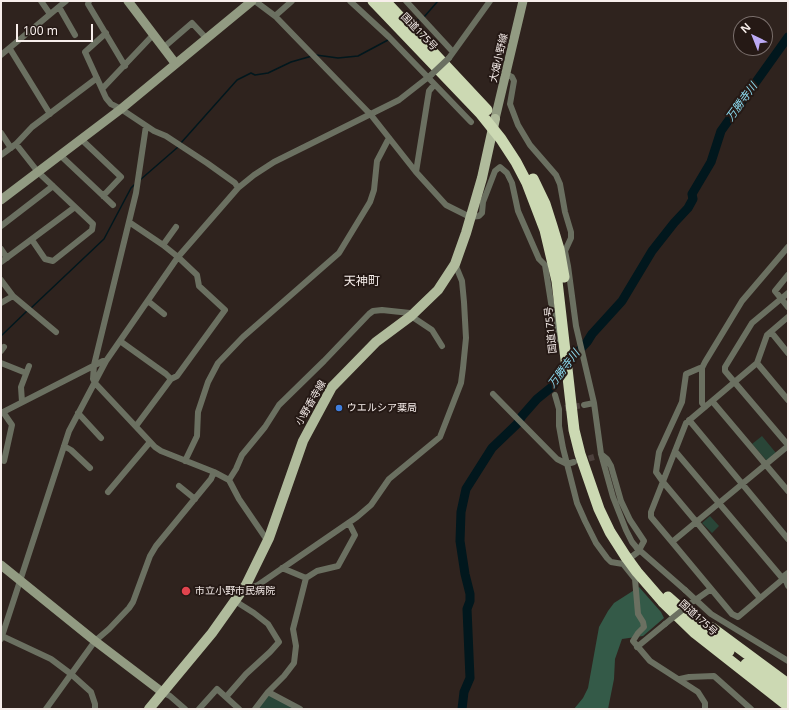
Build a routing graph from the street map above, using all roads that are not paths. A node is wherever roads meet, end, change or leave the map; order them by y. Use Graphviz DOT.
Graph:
graph roads {
  1 [pos="41,1"];
  2 [pos="66,1"];
  3 [pos="89,1"];
  4 [pos="128,1"];
  5 [pos="253,1"];
  6 [pos="292,1"];
  7 [pos="350,1"];
  8 [pos="373,1"];
  9 [pos="385,1"];
  10 [pos="406,1"];
  11 [pos="490,1"];
  12 [pos="523,1"];
  13 [pos="59,7"];
  14 [pos="50,14"];
  15 [pos="275,16"];
  16 [pos="106,33"];
  17 [pos="75,35"];
  18 [pos="153,35"];
  19 [pos="206,38"];
  20 [pos="164,48"];
  21 [pos="10,49"];
  22 [pos="1,55"];
  23 [pos="451,55"];
  24 [pos="175,63"];
  25 [pos="125,66"];
  26 [pos="506,74"];
  27 [pos="430,77"];
  28 [pos="97,78"];
  29 [pos="434,85"];
  30 [pos="102,89"];
  31 [pos="120,109"];
  32 [pos="50,114"];
  33 [pos="372,115"];
  34 [pos="471,122"];
  35 [pos="494,123"];
  36 [pos="146,126"];
  37 [pos="1,133"];
  38 [pos="389,138"];
  39 [pos="81,139"];
  40 [pos="14,146"];
  41 [pos="1,155"];
  42 [pos="60,155"];
  43 [pos="38,172"];
  44 [pos="416,172"];
  45 [pos="53,186"];
  46 [pos="238,188"];
  47 [pos="103,196"];
  48 [pos="1,200"];
  49 [pos="113,205"];
  50 [pos="75,207"];
  51 [pos="470,217"];
  52 [pos="129,222"];
  53 [pos="1,226"];
  54 [pos="176,227"];
  55 [pos="32,240"];
  56 [pos="163,245"];
  57 [pos="788,247"];
  58 [pos="1,249"];
  59 [pos="7,258"];
  60 [pos="178,258"];
  61 [pos="1,262"];
  62 [pos="455,264"];
  63 [pos="788,275"];
  64 [pos="1,280"];
  65 [pos="788,293"];
  66 [pos="13,296"];
  67 [pos="781,299"];
  68 [pos="148,301"];
  69 [pos="1,303"];
  70 [pos="788,307"];
  71 [pos="164,314"];
  72 [pos="411,316"];
  73 [pos="788,317"];
  74 [pos="56,332"];
  75 [pos="771,332"];
  76 [pos="557,340"];
  77 [pos="120,341"];
  78 [pos="442,346"];
  79 [pos="788,353"];
  80 [pos="106,361"];
  81 [pos="1,363"];
  82 [pos="757,363"];
  83 [pos="29,366"];
  84 [pos="94,366"];
  85 [pos="702,368"];
  86 [pos="26,373"];
  87 [pos="171,379"];
  88 [pos="95,382"];
  89 [pos="735,382"];
  90 [pos="493,394"];
  91 [pos="555,395"];
  92 [pos="788,400"];
  93 [pos="712,401"];
  94 [pos="22,402"];
  95 [pos="594,403"];
  96 [pos="584,405"];
  97 [pos="704,407"];
  98 [pos="2,412"];
  99 [pos="78,413"];
  100 [pos="689,420"];
  101 [pos="136,426"];
  102 [pos="102,438"];
  103 [pos="150,442"];
  104 [pos="788,445"];
  105 [pos="64,446"];
  106 [pos="675,451"];
  107 [pos="601,454"];
  108 [pos="594,457"];
  109 [pos="1,460"];
  110 [pos="186,461"];
  111 [pos="574,462"];
  112 [pos="567,464"];
  113 [pos="766,464"];
  114 [pos="90,468"];
  115 [pos="214,472"];
  116 [pos="228,480"];
  117 [pos="663,482"];
  118 [pos="742,484"];
  119 [pos="179,486"];
  120 [pos="788,491"];
  121 [pos="108,492"];
  122 [pos="195,499"];
  123 [pos="719,503"];
  124 [pos="349,523"];
  125 [pos="696,523"];
  126 [pos="788,539"];
  127 [pos="267,540"];
  128 [pos="672,542"];
  129 [pos="630,555"];
  130 [pos="1,565"];
  131 [pos="282,568"];
  132 [pos="785,576"];
  133 [pos="306,578"];
  134 [pos="20,580"];
  135 [pos="246,585"];
  136 [pos="788,586"];
  137 [pos="711,589"];
  138 [pos="760,598"];
  139 [pos="235,601"];
  140 [pos="669,601"];
  141 [pos="693,601"];
  142 [pos="682,621"];
  143 [pos="1,638"];
  144 [pos="95,641"];
  145 [pos="638,647"];
  146 [pos="788,661"];
  147 [pos="71,674"];
  148 [pos="680,679"];
  149 [pos="788,684"];
  150 [pos="162,692"];
  151 [pos="268,692"];
  152 [pos="788,696"];
  153 [pos="226,697"];
  154 [pos="788,706"];
  155 [pos="46,709"];
  156 [pos="94,709"];
  157 [pos="148,709"];
  158 [pos="185,709"];
  159 [pos="199,709"];
  160 [pos="239,709"];
  161 [pos="254,709"];
  162 [pos="300,709"];
  163 [pos="705,709"];
  164 [pos="750,709"];
  165 [pos="782,709"];
  1 -- 14 [label="street"];
  2 -- 13 [label="street"];
  3 -- 16 [label="street"];
  4 -- 18 [label="street"];
  5 -- 15 [label="street"];
  5 -- 19 [label="street"];
  6 -- 15 [label="street"];
  7 -- 27 [label="street"];
  8 -- 35 [label="highway, 国道175号"];
  9 -- 35 [label="highway, 国道175号"];
  10 -- 23 [label="street"];
  11 -- 23 [label="street"];
  12 -- 26 [label="street, 大畑小野線"];
  13 -- 14 [label="street"];
  13 -- 17 [label="street"];
  14 -- 21 [label="street"];
  15 -- 33 [label="street"];
  16 -- 25 [label="street"];
  16 -- 28 [label="street"];
  18 -- 20 [label="street"];
  18 -- 25 [label="street"];
  19 -- 20 [label="street"];
  19 -- 24 [label="street"];
  20 -- 24 [label="street"];
  21 -- 22 [label="street"];
  21 -- 32 [label="street"];
  23 -- 27 [label="street, bridge"];
  24 -- 31 [label="street"];
  25 -- 30 [label="street"];
  26 -- 35 [label="street, 大畑小野線"];
  26 -- 95 [label="street"];
  27 -- 29 [label="street"];
  27 -- 33 [label="street"];
  28 -- 30 [label="street"];
  28 -- 32 [label="street"];
  29 -- 34 [label="street"];
  29 -- 44 [label="street"];
  30 -- 31 [label="street"];
  31 -- 36 [label="street"];
  31 -- 39 [label="street"];
  32 -- 40 [label="street"];
  33 -- 38 [label="street"];
  33 -- 46 [label="street"];
  35 -- 51 [label="main road, 小野香寺線"];
  35 -- 129 [label="highway, 国道175号"];
  36 -- 46 [label="street"];
  36 -- 52 [label="street"];
  37 -- 40 [label="street"];
  38 -- 44 [label="street"];
  38 -- 110 [label="street"];
  39 -- 42 [label="street"];
  39 -- 47 [label="street"];
  40 -- 41 [label="street"];
  40 -- 43 [label="street"];
  42 -- 43 [label="street"];
  42 -- 47 [label="street"];
  43 -- 45 [label="street"];
  43 -- 48 [label="street"];
  44 -- 51 [label="street"];
  45 -- 50 [label="street"];
  45 -- 53 [label="street"];
  46 -- 60 [label="street"];
  47 -- 49 [label="street"];
  50 -- 55 [label="street"];
  50 -- 55 [label="street"];
  51 -- 62 [label="main road, 小野香寺線"];
  51 -- 76 [label="street"];
  52 -- 56 [label="street"];
  52 -- 84 [label="street"];
  54 -- 56 [label="street"];
  55 -- 59 [label="street"];
  56 -- 60 [label="street"];
  57 -- 85 [label="street"];
  58 -- 59 [label="street"];
  59 -- 61 [label="street"];
  60 -- 68 [label="street"];
  60 -- 87 [label="street"];
  62 -- 72 [label="main road, 小野香寺線"];
  62 -- 124 [label="street"];
  63 -- 67 [label="street"];
  64 -- 66 [label="street"];
  65 -- 67 [label="street"];
  66 -- 69 [label="street"];
  66 -- 74 [label="street"];
  67 -- 70 [label="street"];
  67 -- 89 [label="street"];
  68 -- 71 [label="street"];
  68 -- 77 [label="street"];
  72 -- 78 [label="street"];
  72 -- 116 [label="street"];
  72 -- 127 [label="main road, 小野香寺線"];
  73 -- 75 [label="street"];
  75 -- 79 [label="street"];
  75 -- 82 [label="street"];
  77 -- 80 [label="street"];
  77 -- 87 [label="street"];
  80 -- 84 [label="street"];
  80 -- 88 [label="street"];
  81 -- 86 [label="street"];
  82 -- 89 [label="street"];
  82 -- 92 [label="street"];
  83 -- 86 [label="street"];
  84 -- 88 [label="street"];
  84 -- 94 [label="street"];
  85 -- 97 [label="street"];
  85 -- 117 [label="street"];
  86 -- 94 [label="street"];
  87 -- 101 [label="street"];
  88 -- 99 [label="street"];
  88 -- 101 [label="street"];
  89 -- 93 [label="street"];
  89 -- 104 [label="street"];
  90 -- 112 [label="street"];
  91 -- 112 [label="street"];
  93 -- 97 [label="street"];
  93 -- 113 [label="street"];
  94 -- 98 [label="street"];
  95 -- 96 [label="street"];
  95 -- 107 [label="street"];
  97 -- 100 [label="street"];
  98 -- 109 [label="street"];
  99 -- 102 [label="street"];
  99 -- 105 [label="street"];
  100 -- 106 [label="street"];
  100 -- 118 [label="street"];
  101 -- 103 [label="street"];
  103 -- 110 [label="street"];
  103 -- 121 [label="street"];
  104 -- 113 [label="street"];
  105 -- 114 [label="street"];
  105 -- 134 [label="street"];
  106 -- 117 [label="street"];
  106 -- 123 [label="street"];
  107 -- 108 [label="street"];
  107 -- 129 [label="street"];
  107 -- 129 [label="street"];
  110 -- 115 [label="street"];
  111 -- 112 [label="street"];
  112 -- 129 [label="street"];
  113 -- 118 [label="street"];
  113 -- 120 [label="street"];
  115 -- 116 [label="street"];
  115 -- 122 [label="street"];
  116 -- 127 [label="street"];
  117 -- 125 [label="street"];
  117 -- 128 [label="street"];
  118 -- 123 [label="street"];
  118 -- 126 [label="street"];
  119 -- 122 [label="street"];
  122 -- 144 [label="street"];
  123 -- 125 [label="street"];
  123 -- 132 [label="street"];
  124 -- 131 [label="street"];
  124 -- 133 [label="street"];
  125 -- 128 [label="street"];
  125 -- 138 [label="street"];
  127 -- 135 [label="main road, 小野香寺線"];
  128 -- 137 [label="street"];
  129 -- 140 [label="highway, 国道175号, bridge"];
  129 -- 141 [label="street, bridge"];
  129 -- 145 [label="street"];
  130 -- 134 [label="street"];
  131 -- 133 [label="street"];
  131 -- 135 [label="street"];
  132 -- 136 [label="street"];
  132 -- 138 [label="street"];
  133 -- 151 [label="street"];
  134 -- 143 [label="street"];
  134 -- 144 [label="street"];
  135 -- 139 [label="main road, 小野香寺線"];
  137 -- 138 [label="street"];
  137 -- 141 [label="street"];
  139 -- 150 [label="main road, 小野香寺線"];
  139 -- 153 [label="street"];
  140 -- 142 [label="highway, 国道175号"];
  140 -- 149 [label="highway"];
  140 -- 152 [label="highway, 国道175号"];
  141 -- 145 [label="street, bridge"];
  141 -- 146 [label="street"];
  142 -- 154 [label="highway, 国道175号"];
  142 -- 165 [label="highway"];
  143 -- 147 [label="street"];
  144 -- 147 [label="street"];
  144 -- 150 [label="street"];
  145 -- 148 [label="street"];
  147 -- 155 [label="street"];
  147 -- 156 [label="street"];
  148 -- 163 [label="street"];
  148 -- 164 [label="street"];
  150 -- 157 [label="main road, 小野香寺線"];
  150 -- 158 [label="street"];
  151 -- 161 [label="street"];
  151 -- 162 [label="street"];
  153 -- 159 [label="street"];
  153 -- 160 [label="street"];
}
